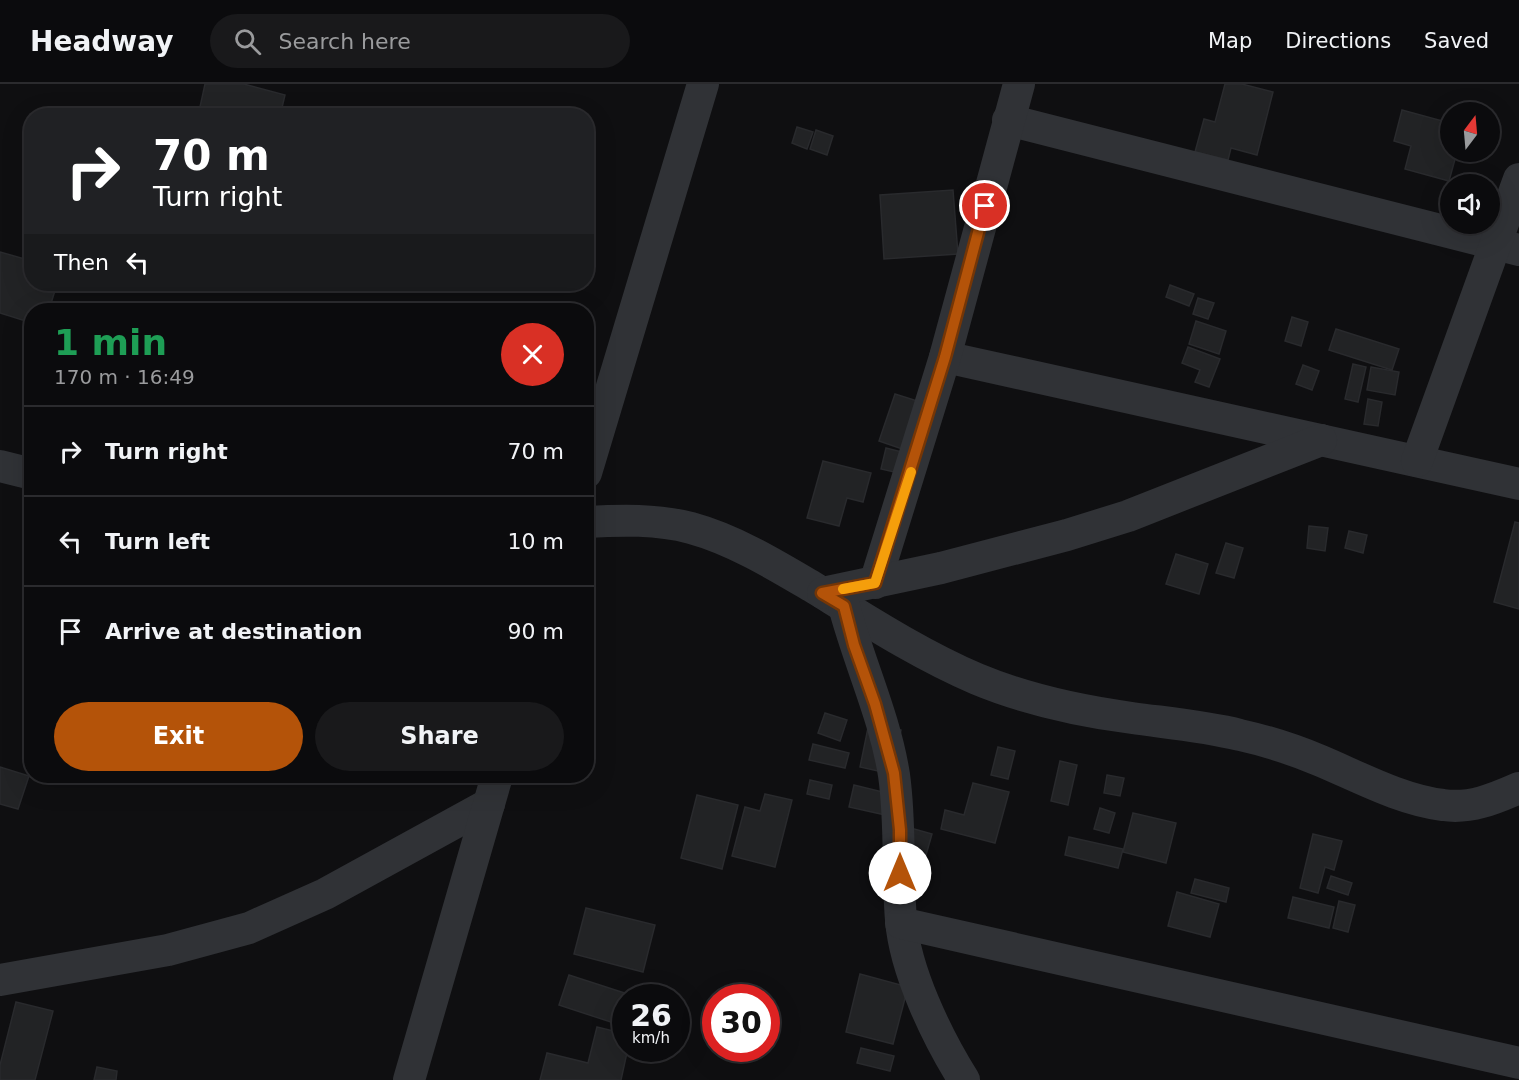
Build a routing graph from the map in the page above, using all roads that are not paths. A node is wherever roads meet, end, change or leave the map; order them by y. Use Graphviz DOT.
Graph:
graph roads {
  1 [pos="703,84"];
  2 [pos="1019,84"];
  3 [pos="1008,120"];
  4 [pos="1519,179"];
  5 [pos="1507,247"];
  6 [pos="945,357"];
  7 [pos="1322,440"];
  8 [pos="594,446"];
  9 [pos="1417,462"];
  10 [pos="0,466"];
  11 [pos="24,472"];
  12 [pos="1519,484"];
  13 [pos="594,522"];
  14 [pos="875,583"];
  15 [pos="833,600"];
  16 [pos="1519,788"];
  17 [pos="493,790"];
  18 [pos="901,923"];
  19 [pos="0,980"];
  20 [pos="1519,1063"];
  21 [pos="409,1080"];
  22 [pos="964,1080"];
  1 -- 8 [label="street"];
  2 -- 3 [label="street"];
  3 -- 5 [label="street"];
  3 -- 6 [label="street"];
  4 -- 5 [label="street"];
  5 -- 9 [label="street"];
  6 -- 7 [label="street"];
  6 -- 14 [label="street"];
  7 -- 9 [label="street"];
  7 -- 14 [label="street"];
  9 -- 12 [label="street"];
  10 -- 11 [label="street"];
  13 -- 15 [label="street"];
  14 -- 15 [label="street"];
  15 -- 16 [label="street"];
  15 -- 18 [label="street"];
  17 -- 19 [label="street"];
  17 -- 21 [label="street"];
  18 -- 20 [label="street"];
  18 -- 22 [label="street"];
}
